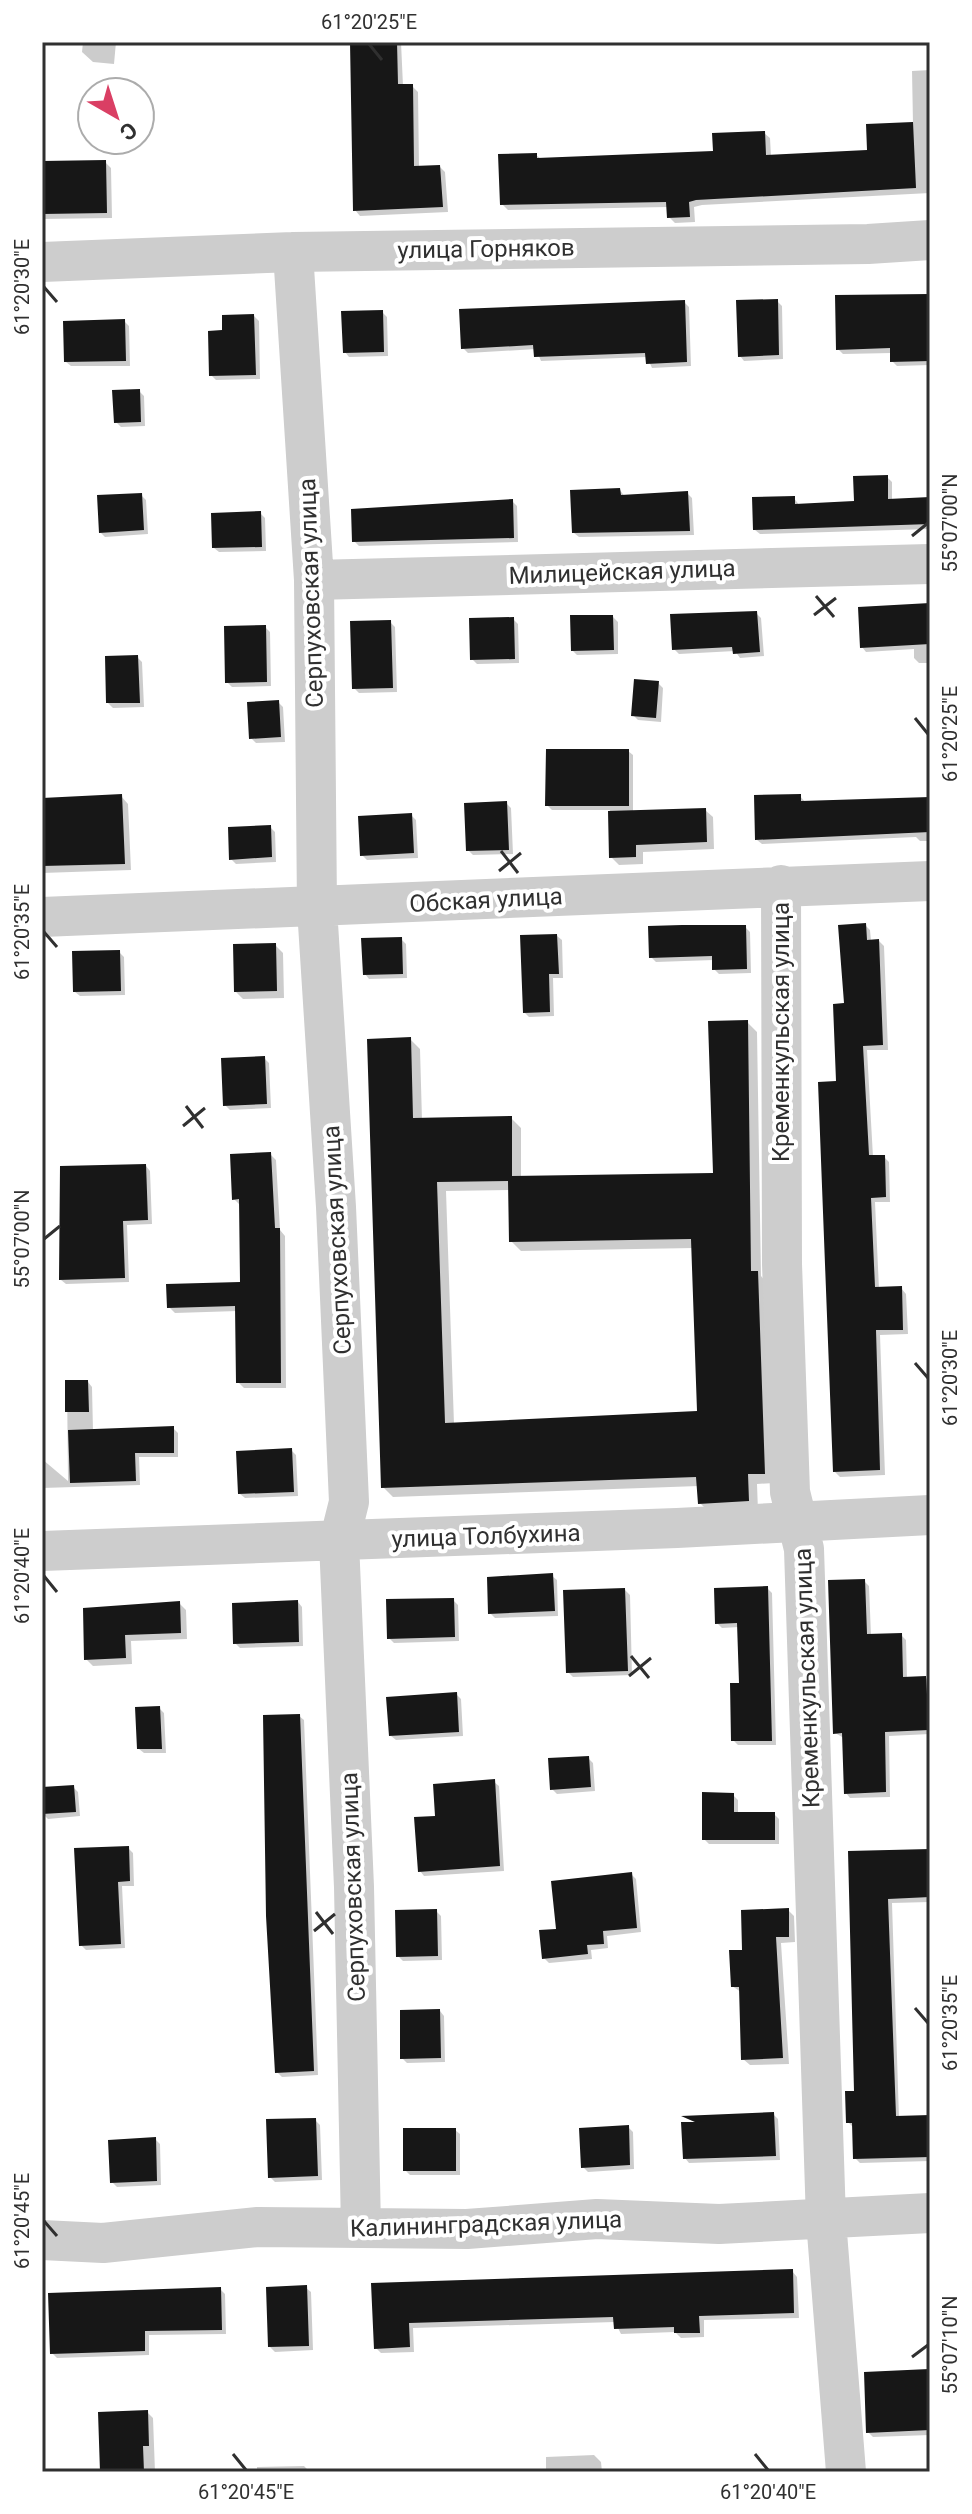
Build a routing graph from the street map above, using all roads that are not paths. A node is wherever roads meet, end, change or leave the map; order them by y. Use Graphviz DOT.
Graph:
graph roads {
  1 [pos="930,240"];
  2 [pos="293,252"];
  3 [pos="42,262"];
  4 [pos="930,564"];
  5 [pos="314,580"];
  6 [pos="930,881"];
  7 [pos="781,885"];
  8 [pos="317,908"];
  9 [pos="42,917"];
  10 [pos="930,1515"];
  11 [pos="797,1520"];
  12 [pos="339,1542"];
  13 [pos="42,1551"];
  14 [pos="930,2213"];
  15 [pos="826,2220"];
  16 [pos="361,2228"];
  17 [pos="42,2240"];
  18 [pos="846,2472"];
  1 -- 2 [label="street, улица Горняков"];
  2 -- 3 [label="street, улица Горняков"];
  2 -- 5 [label="street, Серпуховская улица"];
  4 -- 5 [label="street, Милицейская улица"];
  5 -- 8 [label="street, Серпуховская улица"];
  6 -- 7 [label="street, Обская улица"];
  7 -- 8 [label="street, Обская улица"];
  7 -- 11 [label="street, Кременкульская улица"];
  8 -- 9 [label="street, Обская улица"];
  8 -- 12 [label="street, Серпуховская улица"];
  10 -- 11 [label="street, улица Толбухина"];
  11 -- 12 [label="street, улица Толбухина"];
  11 -- 15 [label="street, Кременкульская улица"];
  12 -- 13 [label="street, улица Толбухина"];
  12 -- 16 [label="street, Серпуховская улица"];
  14 -- 15 [label="street, Калининградская улица"];
  15 -- 16 [label="street, Калининградская улица"];
  15 -- 18 [label="street, Кременкульская улица"];
  16 -- 17 [label="street, Калининградская улица"];
}
